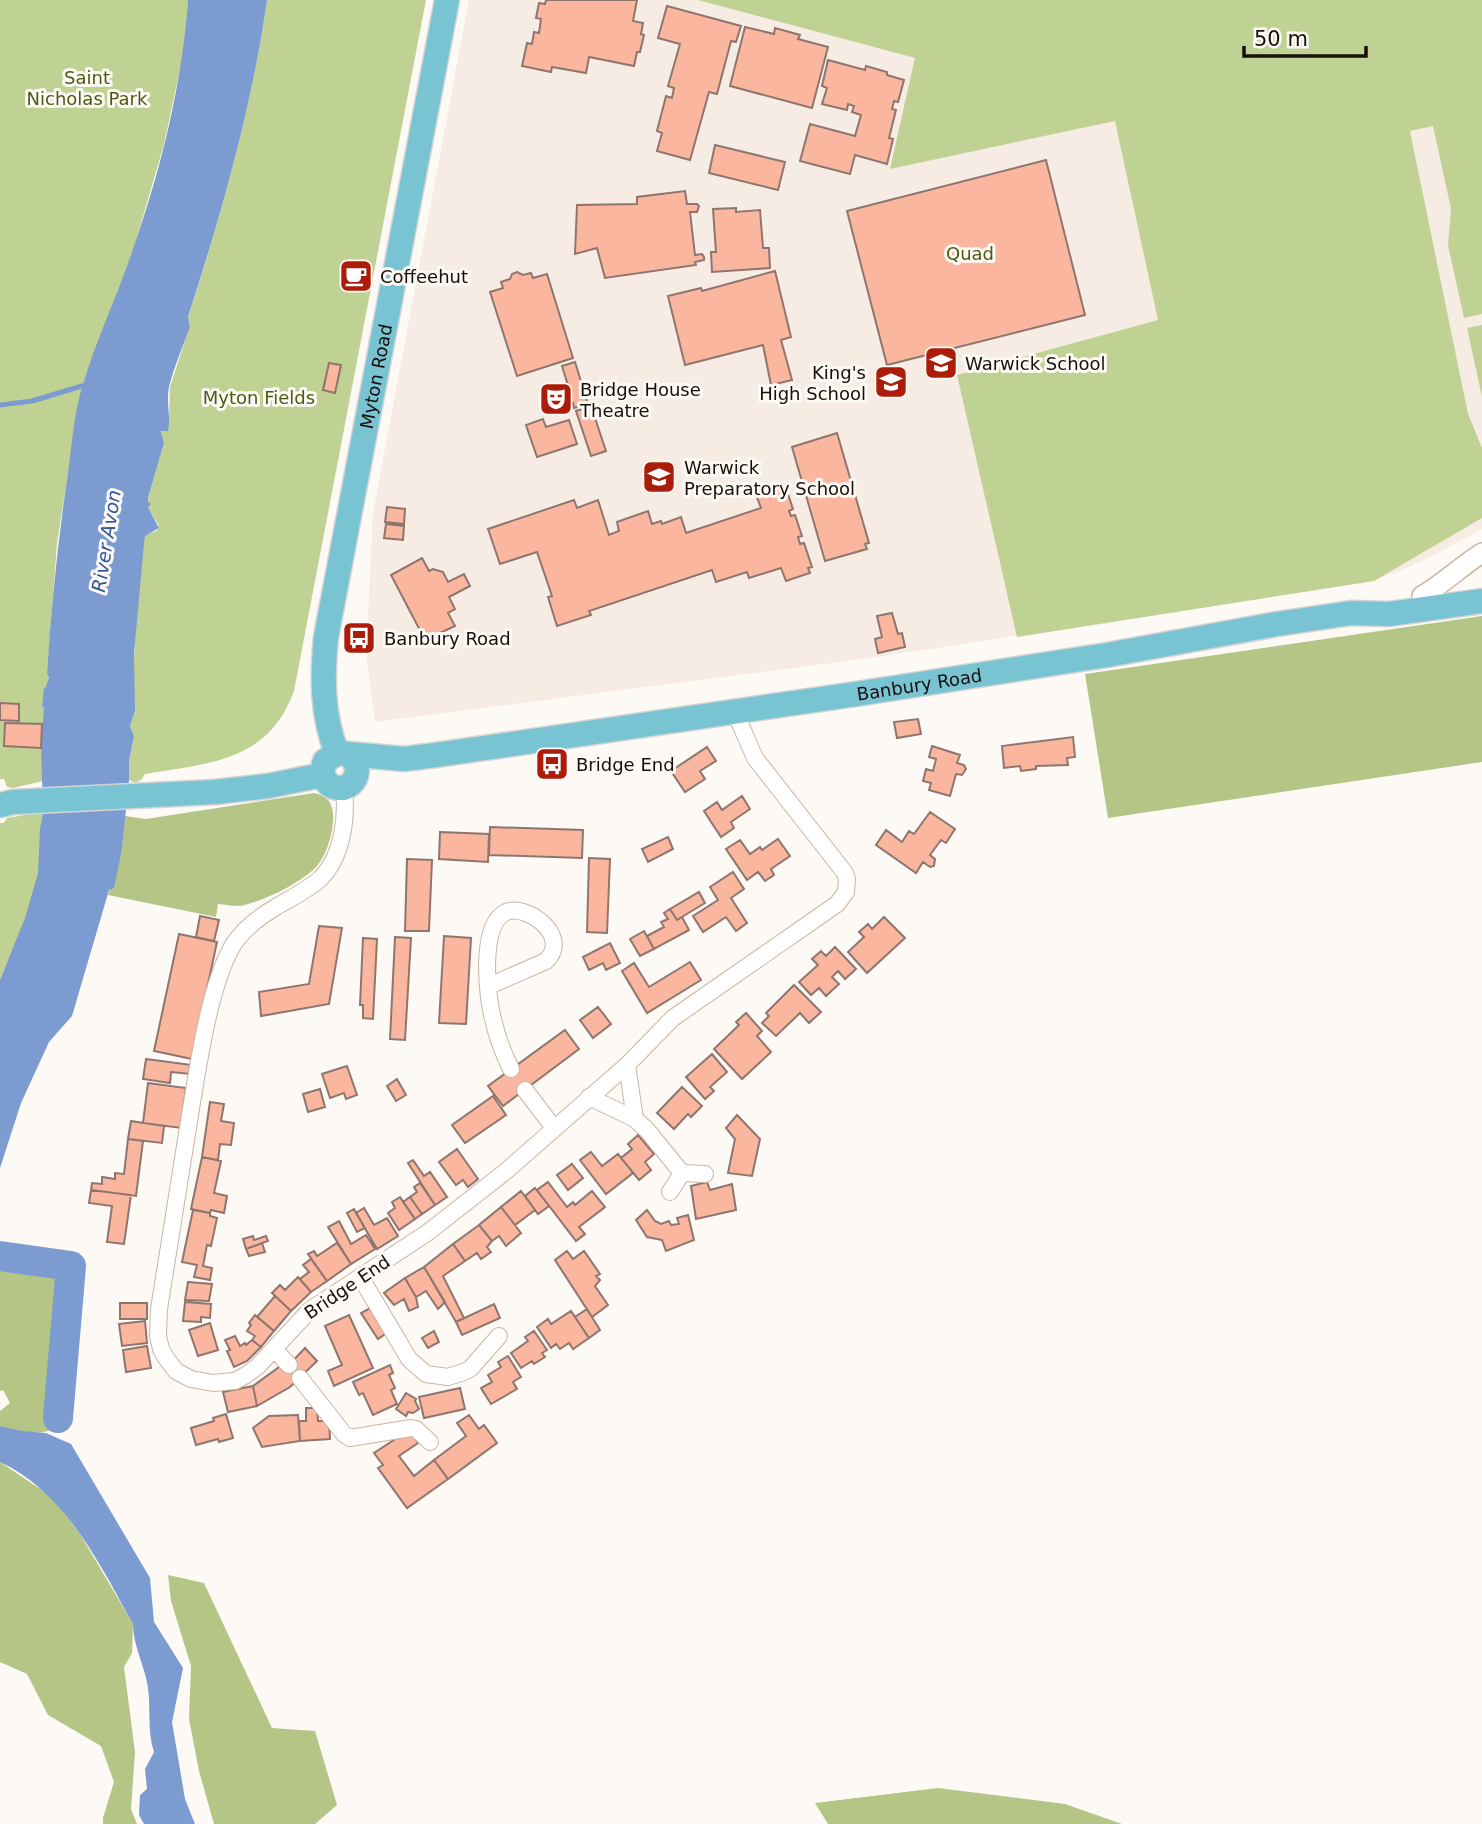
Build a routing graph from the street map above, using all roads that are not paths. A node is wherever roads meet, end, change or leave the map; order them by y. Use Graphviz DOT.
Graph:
graph roads {
  1 [pos="447,0"];
  2 [pos="1482,553"];
  3 [pos="1482,584"];
  4 [pos="1422,596"];
  5 [pos="1482,601"];
  6 [pos="1352,613"];
  7 [pos="735,712"];
  8 [pos="346,769"];
  9 [pos="7,803"];
  10 [pos="489,986"];
  11 [pos="627,1065"];
  12 [pos="511,1069"];
  13 [pos="525,1090"];
  14 [pos="589,1097"];
  15 [pos="635,1119"];
  16 [pos="554,1128"];
  17 [pos="682,1173"];
  18 [pos="705,1174"];
  19 [pos="670,1192"];
  20 [pos="361,1278"];
  21 [pos="499,1336"];
  22 [pos="274,1349"];
  23 [pos="289,1365"];
  24 [pos="300,1378"];
  25 [pos="430,1442"];
  1 -- 8 [label="main road, Myton Road"];
  2 -- 4 [label="street"];
  3 -- 4 [label="main road, Banbury Road"];
  4 -- 6 [label="main road, Banbury Road"];
  5 -- 6 [label="main road, Banbury Road"];
  6 -- 7 [label="main road, Banbury Road"];
  7 -- 8 [label="main road, Banbury Road"];
  7 -- 11 [label="street, Bridge End"];
  8 -- 9 [label="main road"];
  8 -- 22 [label="street, Bridge End"];
  10 -- 10 [label="street"];
  10 -- 12 [label="street"];
  11 -- 14 [label="street, Bridge End"];
  11 -- 15 [label="street"];
  13 -- 16 [label="street"];
  14 -- 15 [label="street"];
  14 -- 16 [label="street, Bridge End"];
  15 -- 17 [label="street"];
  16 -- 20 [label="street, Bridge End"];
  17 -- 18 [label="street"];
  17 -- 19 [label="street"];
  20 -- 21 [label="street"];
  20 -- 22 [label="street, Bridge End"];
  22 -- 23 [label="street"];
  24 -- 25 [label="street"];
}
